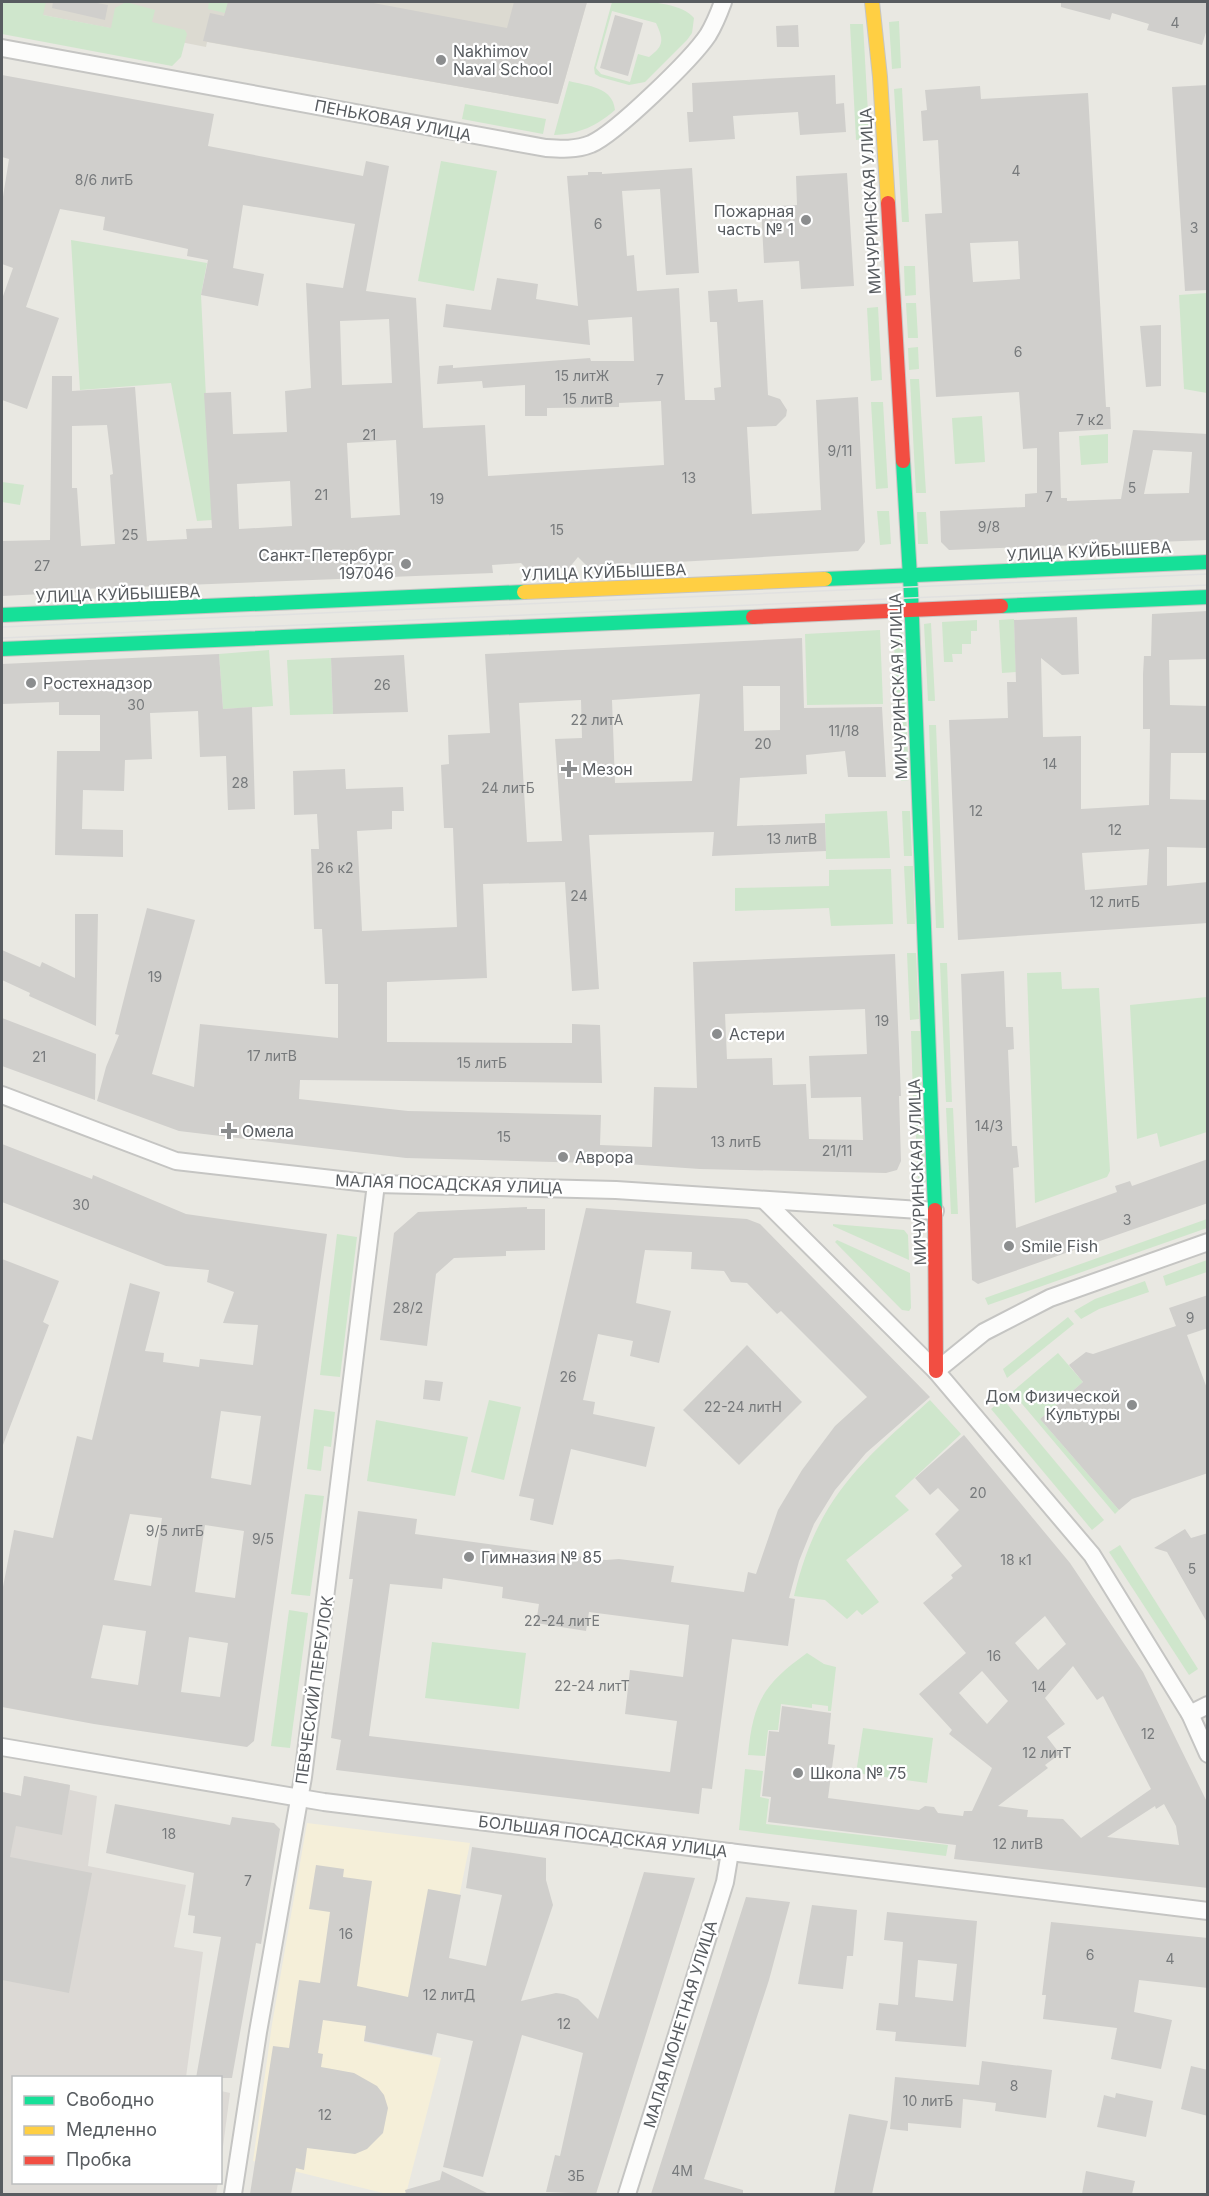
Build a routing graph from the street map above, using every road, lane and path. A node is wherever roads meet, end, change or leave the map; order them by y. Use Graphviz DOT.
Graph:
graph roads {
  1 [pos="723,2"];
  2 [pos="872,2"];
  3 [pos="2,48"];
  4 [pos="1208,562"];
  5 [pos="910,576"];
  6 [pos="1208,597"];
  7 [pos="911,610"];
  8 [pos="2,615"];
  9 [pos="2,649"];
  10 [pos="2,1095"];
  11 [pos="376,1184"];
  12 [pos="765,1201"];
  13 [pos="934,1211"];
  14 [pos="1208,1242"];
  15 [pos="936,1371"];
  16 [pos="1208,1705"];
  17 [pos="1190,1714"];
  18 [pos="2,1747"];
  19 [pos="1208,1754"];
  20 [pos="300,1797"];
  21 [pos="730,1852"];
  22 [pos="1208,1911"];
  23 [pos="233,2194"];
  24 [pos="627,2194"];
  1 -- 3 [label="street, ПЕНЬКОВАЯ УЛИЦА"];
  2 -- 5 [label="main road, МИЧУРИНСКАЯ УЛИЦА"];
  4 -- 5 [label="main road, УЛИЦА КУЙБЫШЕВА"];
  5 -- 7 [label="main road, МИЧУРИНСКАЯ УЛИЦА"];
  5 -- 8 [label="main road, УЛИЦА КУЙБЫШЕВА"];
  6 -- 7 [label="main road"];
  7 -- 9 [label="main road"];
  7 -- 13 [label="main road, МИЧУРИНСКАЯ УЛИЦА"];
  10 -- 11 [label="street, МАЛАЯ ПОСАДСКАЯ УЛИЦА"];
  11 -- 12 [label="street, МАЛАЯ ПОСАДСКАЯ УЛИЦА"];
  11 -- 20 [label="street, ПЕВЧЕСКИЙ ПЕРЕУЛОК"];
  12 -- 13 [label="street, МАЛАЯ ПОСАДСКАЯ УЛИЦА"];
  12 -- 15 [label="street"];
  13 -- 15 [label="main road, МИЧУРИНСКАЯ УЛИЦА"];
  14 -- 15 [label="street"];
  15 -- 17 [label="street"];
  16 -- 17 [label="street"];
  17 -- 19 [label="street"];
  18 -- 20 [label="street, БОЛЬШАЯ ПОСАДСКАЯ УЛИЦА"];
  20 -- 21 [label="street, БОЛЬШАЯ ПОСАДСКАЯ УЛИЦА"];
  20 -- 23 [label="street, ПЕВЧЕСКИЙ ПЕРЕУЛОК"];
  21 -- 22 [label="street, БОЛЬШАЯ ПОСАДСКАЯ УЛИЦА"];
  21 -- 24 [label="street, МАЛАЯ МОНЕТНАЯ УЛИЦА"];
}
